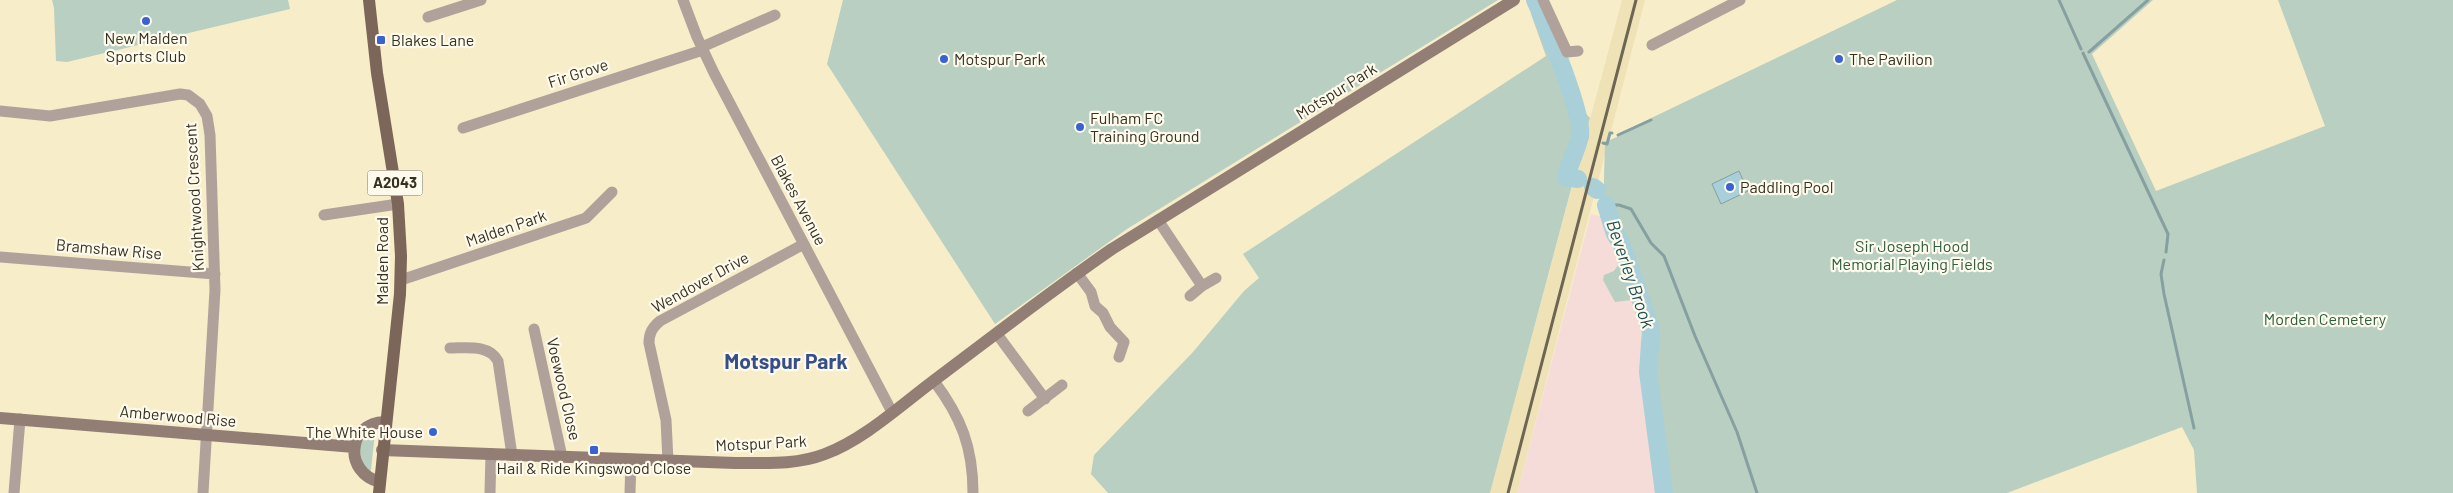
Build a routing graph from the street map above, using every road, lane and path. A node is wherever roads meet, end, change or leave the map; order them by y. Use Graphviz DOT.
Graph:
graph roads {
  1 [pos="368,0"];
  2 [pos="481,0"];
  3 [pos="683,0"];
  4 [pos="1514,0"];
  5 [pos="1543,0"];
  6 [pos="1740,0"];
  7 [pos="775,15"];
  8 [pos="428,17"];
  9 [pos="1652,45"];
  10 [pos="702,48"];
  11 [pos="1578,50"];
  12 [pos="0,111"];
  13 [pos="463,128"];
  14 [pos="612,192"];
  15 [pos="398,204"];
  16 [pos="324,215"];
  17 [pos="1158,220"];
  18 [pos="804,244"];
  19 [pos="0,257"];
  20 [pos="1077,273"];
  21 [pos="215,274"];
  22 [pos="1216,278"];
  23 [pos="401,280"];
  24 [pos="1202,286"];
  25 [pos="1190,296"];
  26 [pos="534,329"];
  27 [pos="997,334"];
  28 [pos="450,348"];
  29 [pos="1119,357"];
  30 [pos="934,380"];
  31 [pos="1062,385"];
  32 [pos="1045,399"];
  33 [pos="1028,411"];
  34 [pos="892,412"];
  35 [pos="0,418"];
  36 [pos="20,419"];
  37 [pos="385,422"];
  38 [pos="208,435"];
  39 [pos="354,447"];
  40 [pos="382,450"];
  41 [pos="491,454"];
  42 [pos="512,455"];
  43 [pos="562,457"];
  44 [pos="631,459"];
  45 [pos="668,461"];
  46 [pos="379,488"];
  47 [pos="14,493"];
  48 [pos="203,493"];
  49 [pos="490,493"];
  50 [pos="630,493"];
  51 [pos="973,493"];
  1 -- 15 [label="main road, Malden Road / A2043"];
  2 -- 8 [label="street"];
  3 -- 10 [label="street, Blakes Avenue"];
  4 -- 17 [label="street, Motspur Park"];
  5 -- 11 [label="street"];
  6 -- 9 [label="street"];
  7 -- 10 [label="street, Fir Grove"];
  10 -- 13 [label="street, Fir Grove"];
  10 -- 18 [label="street, Blakes Avenue"];
  12 -- 21 [label="street, Knightwood Crescent"];
  14 -- 23 [label="street, Malden Park"];
  15 -- 16 [label="street"];
  15 -- 23 [label="main road, Malden Road / A2043"];
  17 -- 20 [label="street, Motspur Park"];
  17 -- 24 [label="street"];
  18 -- 34 [label="street, Blakes Avenue"];
  18 -- 45 [label="street, Wendover Drive"];
  19 -- 21 [label="street, Bramshaw Rise"];
  20 -- 27 [label="street, Motspur Park"];
  20 -- 29 [label="street"];
  21 -- 38 [label="street, Knightwood Crescent"];
  22 -- 24 [label="street"];
  23 -- 37 [label="main road, Malden Road / A2043"];
  24 -- 25 [label="street"];
  26 -- 43 [label="street, Voewood Close"];
  27 -- 30 [label="street, Motspur Park"];
  27 -- 32 [label="street"];
  28 -- 42 [label="street"];
  30 -- 34 [label="street, Motspur Park"];
  30 -- 51 [label="street"];
  31 -- 32 [label="street"];
  32 -- 33 [label="street"];
  34 -- 45 [label="street, Motspur Park"];
  35 -- 36 [label="street, Amberwood Rise"];
  36 -- 38 [label="street, Amberwood Rise"];
  36 -- 47 [label="street"];
  37 -- 39 [label="street"];
  37 -- 40 [label="main road, Malden Road / A2043"];
  38 -- 39 [label="street, Amberwood Rise"];
  38 -- 48 [label="street, Knightwood Crescent"];
  39 -- 46 [label="street"];
  40 -- 41 [label="street, Motspur Park"];
  40 -- 46 [label="main road, Malden Road / A2043"];
  41 -- 42 [label="street, Motspur Park"];
  41 -- 49 [label="street"];
  42 -- 43 [label="street, Motspur Park"];
  43 -- 44 [label="street, Motspur Park"];
  44 -- 45 [label="street, Motspur Park"];
  44 -- 50 [label="street"];
}
